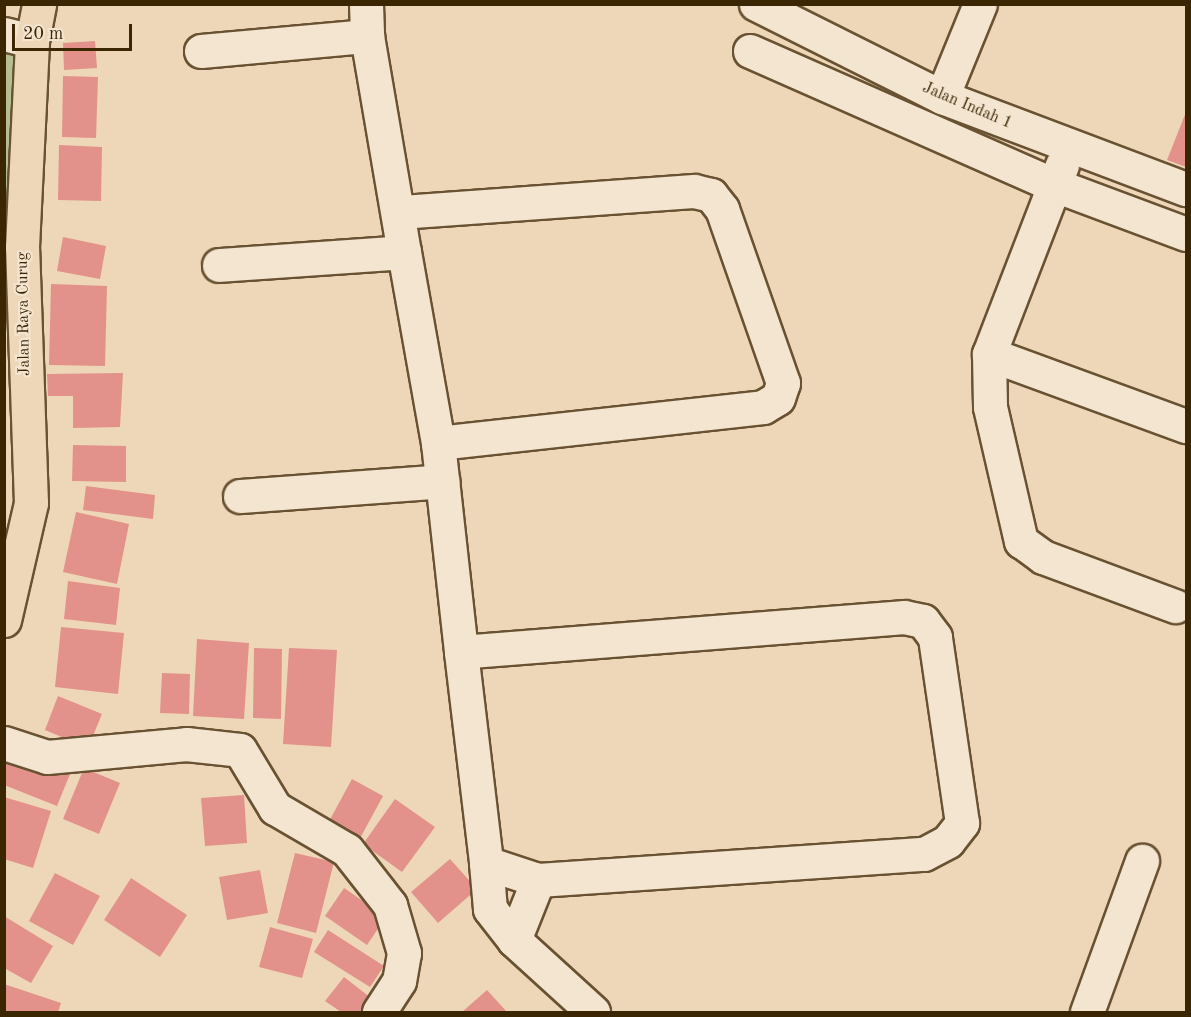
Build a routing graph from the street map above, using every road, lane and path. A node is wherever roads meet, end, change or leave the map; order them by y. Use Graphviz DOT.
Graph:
graph roads {
  1 [pos="39,4"];
  2 [pos="756,4"];
  3 [pos="980,4"];
  4 [pos="366,20"];
  5 [pos="18,38"];
  6 [pos="201,51"];
  7 [pos="750,51"];
  8 [pos="942,97"];
  9 [pos="1071,147"];
  10 [pos="1052,184"];
  11 [pos="1186,189"];
  12 [pos="398,212"];
  13 [pos="1186,234"];
  14 [pos="13,244"];
  15 [pos="405,252"];
  16 [pos="219,265"];
  17 [pos="13,315"];
  18 [pos="989,354"];
  19 [pos="1186,426"];
  20 [pos="438,442"];
  21 [pos="442,481"];
  22 [pos="240,496"];
  23 [pos="1174,606"];
  24 [pos="4,620"];
  25 [pos="460,652"];
  26 [pos="4,743"];
  27 [pos="1142,861"];
  28 [pos="486,863"];
  29 [pos="538,880"];
  30 [pos="514,940"];
  31 [pos="379,1012"];
  32 [pos="593,1012"];
  33 [pos="1087,1012"];
  1 -- 5 [label="main road, Jalan Raya Curug"];
  2 -- 8 [label="street, Jalan Indah 1"];
  3 -- 8 [label="street"];
  4 -- 6 [label="street"];
  4 -- 12 [label="street"];
  5 -- 14 [label="main road, Jalan Raya Curug"];
  7 -- 10 [label="street"];
  8 -- 9 [label="street, Jalan Indah 1"];
  9 -- 10 [label="street"];
  9 -- 11 [label="street, Jalan Indah 1"];
  10 -- 13 [label="street"];
  10 -- 18 [label="street"];
  12 -- 15 [label="street"];
  12 -- 20 [label="street"];
  14 -- 17 [label="main road, Jalan Raya Curug"];
  15 -- 16 [label="street"];
  15 -- 20 [label="street"];
  17 -- 24 [label="main road, Jalan Raya Curug"];
  18 -- 19 [label="street"];
  18 -- 23 [label="street"];
  20 -- 21 [label="street"];
  21 -- 22 [label="street"];
  21 -- 25 [label="street"];
  25 -- 28 [label="street"];
  25 -- 29 [label="street"];
  26 -- 31 [label="street"];
  27 -- 33 [label="street"];
  28 -- 29 [label="street"];
  28 -- 30 [label="street"];
  29 -- 30 [label="street"];
  30 -- 32 [label="street"];
}
